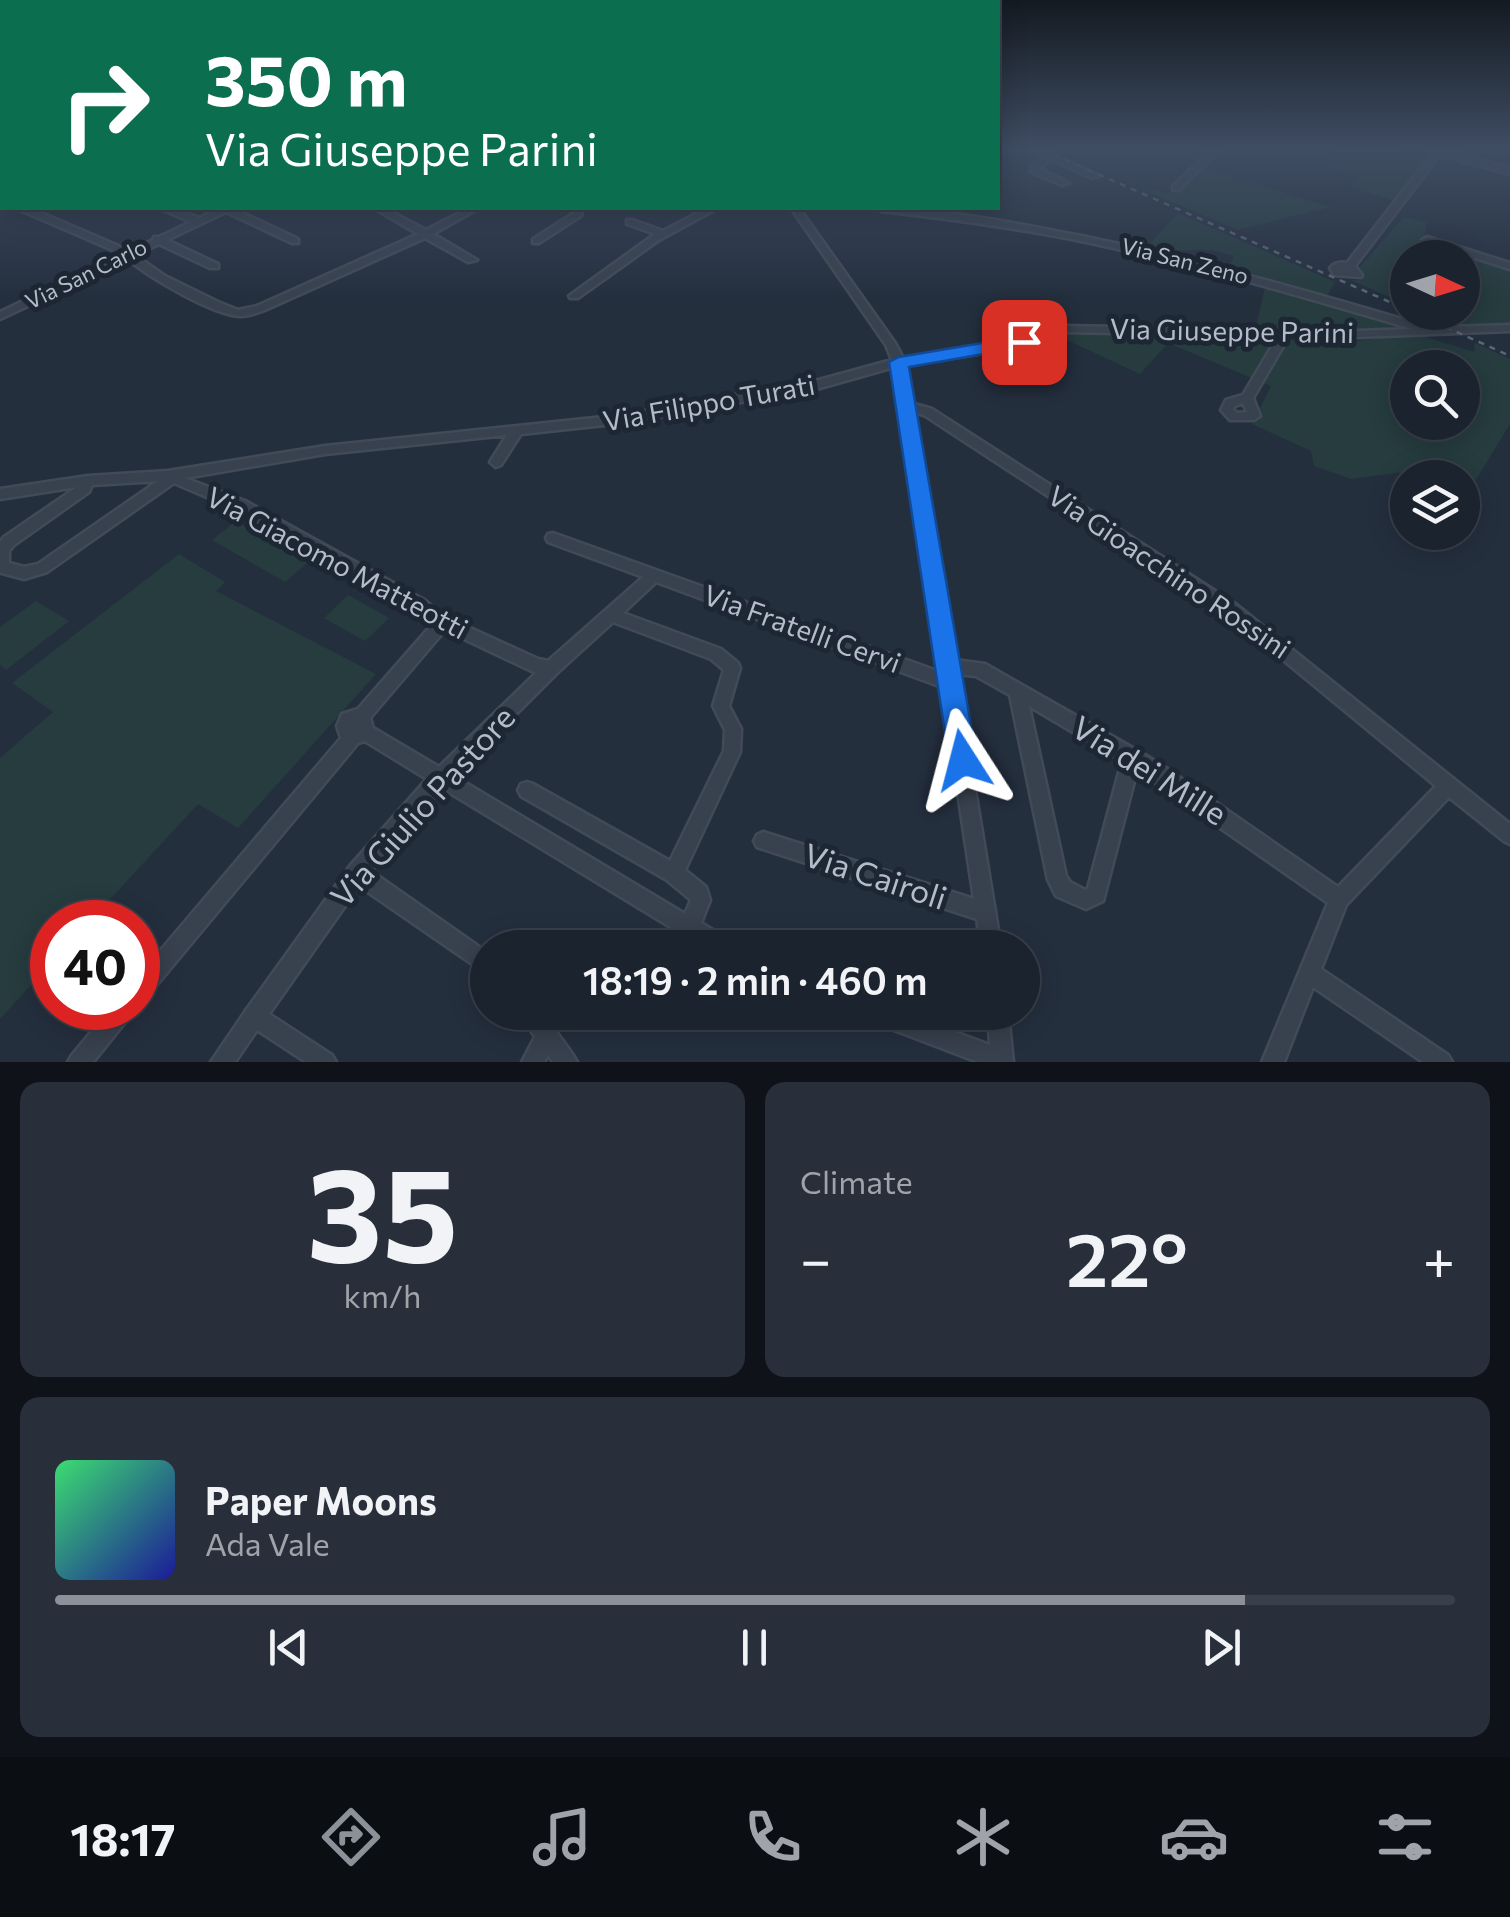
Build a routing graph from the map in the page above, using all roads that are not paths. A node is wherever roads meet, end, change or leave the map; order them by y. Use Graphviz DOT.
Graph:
graph roads {
  1 [pos="1402,200"];
  2 [pos="29,210"];
  3 [pos="171,210"];
  4 [pos="222,210"];
  5 [pos="230,210"];
  6 [pos="382,210"];
  7 [pos="471,210"];
  8 [pos="578,210"];
  9 [pos="709,210"];
  10 [pos="795,210"];
  11 [pos="898,210"];
  12 [pos="198,221"];
  13 [pos="630,222"];
  14 [pos="426,234"];
  15 [pos="663,234"];
  16 [pos="157,239"];
  17 [pos="295,241"];
  18 [pos="536,241"];
  19 [pos="127,253"];
  20 [pos="1480,257"];
  21 [pos="472,260"];
  22 [pos="214,266"];
  23 [pos="1510,266"];
  24 [pos="1350,267"];
  25 [pos="574,296"];
  26 [pos="0,316"];
  27 [pos="1390,319"];
  28 [pos="1480,328"];
  29 [pos="1510,328"];
  30 [pos="1412,330"];
  31 [pos="1259,332"];
  32 [pos="1286,333"];
  33 [pos="1274,354"];
  34 [pos="899,362"];
  35 [pos="1248,398"];
  36 [pos="907,406"];
  37 [pos="518,430"];
  38 [pos="496,462"];
  39 [pos="165,477"];
  40 [pos="88,481"];
  41 [pos="0,494"];
  42 [pos="553,538"];
  43 [pos="56,550"];
  44 [pos="652,576"];
  45 [pos="612,615"];
  46 [pos="440,620"];
  47 [pos="551,668"];
  48 [pos="950,674"];
  49 [pos="1017,689"];
  50 [pos="355,728"];
  51 [pos="1132,758"];
  52 [pos="442,777"];
  53 [pos="1448,785"];
  54 [pos="527,790"];
  55 [pos="1510,835"];
  56 [pos="763,841"];
  57 [pos="357,872"];
  58 [pos="674,873"];
  59 [pos="1339,900"];
  60 [pos="987,913"];
  61 [pos="689,927"];
  62 [pos="694,930"];
  63 [pos="989,930"];
  64 [pos="470,953"];
  65 [pos="160,966"];
  66 [pos="1308,972"];
  67 [pos="254,1016"];
  68 [pos="105,1030"];
  69 [pos="542,1030"];
  70 [pos="919,1030"];
  71 [pos="999,1030"];
  72 [pos="546,1036"];
  73 [pos="1001,1061"];
  74 [pos="78,1062"];
  75 [pos="222,1062"];
  76 [pos="325,1062"];
  77 [pos="534,1062"];
  78 [pos="566,1062"];
  79 [pos="1273,1062"];
  80 [pos="1440,1062"];
  1 -- 24 [label="street"];
  2 -- 19 [label="street"];
  3 -- 12 [label="street"];
  4 -- 12 [label="street, Via San Carlo"];
  5 -- 17 [label="street"];
  6 -- 14 [label="street"];
  7 -- 14 [label="street"];
  8 -- 18 [label="street"];
  9 -- 15 [label="street"];
  10 -- 34 [label="street"];
  11 -- 27 [label="street, Via San Zeno"];
  12 -- 16 [label="street, Via San Carlo"];
  13 -- 15 [label="street"];
  14 -- 19 [label="street"];
  14 -- 21 [label="street"];
  15 -- 25 [label="street"];
  16 -- 19 [label="street, Via San Carlo"];
  16 -- 22 [label="street"];
  19 -- 26 [label="street, Via San Carlo"];
  20 -- 23 [label="street"];
  28 -- 29 [label="street, Via Giuseppe Parini"];
  30 -- 32 [label="street, Via Giuseppe Parini"];
  31 -- 32 [label="street, Via Giuseppe Parini"];
  31 -- 33 [label="street"];
  31 -- 34 [label="street, Via Giuseppe Parini"];
  32 -- 33 [label="street"];
  33 -- 35 [label="street"];
  34 -- 36 [label="street"];
  34 -- 37 [label="street, Via Filippo Turati"];
  36 -- 48 [label="street"];
  36 -- 53 [label="street, Via Gioacchino Rossini"];
  37 -- 38 [label="street"];
  37 -- 39 [label="street, Via Filippo Turati"];
  39 -- 40 [label="street, Via Giacomo Matteotti"];
  39 -- 40 [label="street"];
  39 -- 43 [label="street"];
  39 -- 46 [label="street, Via Giacomo Matteotti"];
  40 -- 41 [label="street, Via Giacomo Matteotti"];
  42 -- 44 [label="street, Via Fratelli Cervi"];
  44 -- 45 [label="street, Via Giulio Pastore"];
  44 -- 48 [label="street, Via Fratelli Cervi"];
  45 -- 47 [label="street, Via Giulio Pastore"];
  45 -- 58 [label="street"];
  46 -- 47 [label="street, Via Giacomo Matteotti"];
  46 -- 50 [label="street"];
  47 -- 52 [label="street, Via Giulio Pastore"];
  48 -- 49 [label="street, Via dei Mille"];
  48 -- 60 [label="street"];
  49 -- 51 [label="street, Via dei Mille"];
  49 -- 51 [label="street"];
  50 -- 52 [label="street"];
  50 -- 65 [label="street"];
  51 -- 59 [label="street, Via dei Mille"];
  52 -- 57 [label="street, Via Giulio Pastore"];
  52 -- 61 [label="street"];
  53 -- 55 [label="street, Via Gioacchino Rossini"];
  53 -- 59 [label="street"];
  54 -- 58 [label="street"];
  56 -- 60 [label="street, Via Cairoli"];
  57 -- 64 [label="street"];
  57 -- 67 [label="street, Via Giulio Pastore"];
  58 -- 61 [label="street"];
  59 -- 66 [label="street"];
  60 -- 63 [label="street"];
  61 -- 62 [label="street"];
  66 -- 79 [label="street"];
  66 -- 80 [label="street"];
  67 -- 75 [label="street, Via Giulio Pastore"];
  67 -- 76 [label="street"];
  68 -- 74 [label="street"];
  69 -- 72 [label="street"];
  70 -- 73 [label="street"];
  71 -- 73 [label="street"];
  72 -- 77 [label="street"];
  72 -- 78 [label="street"];
}
